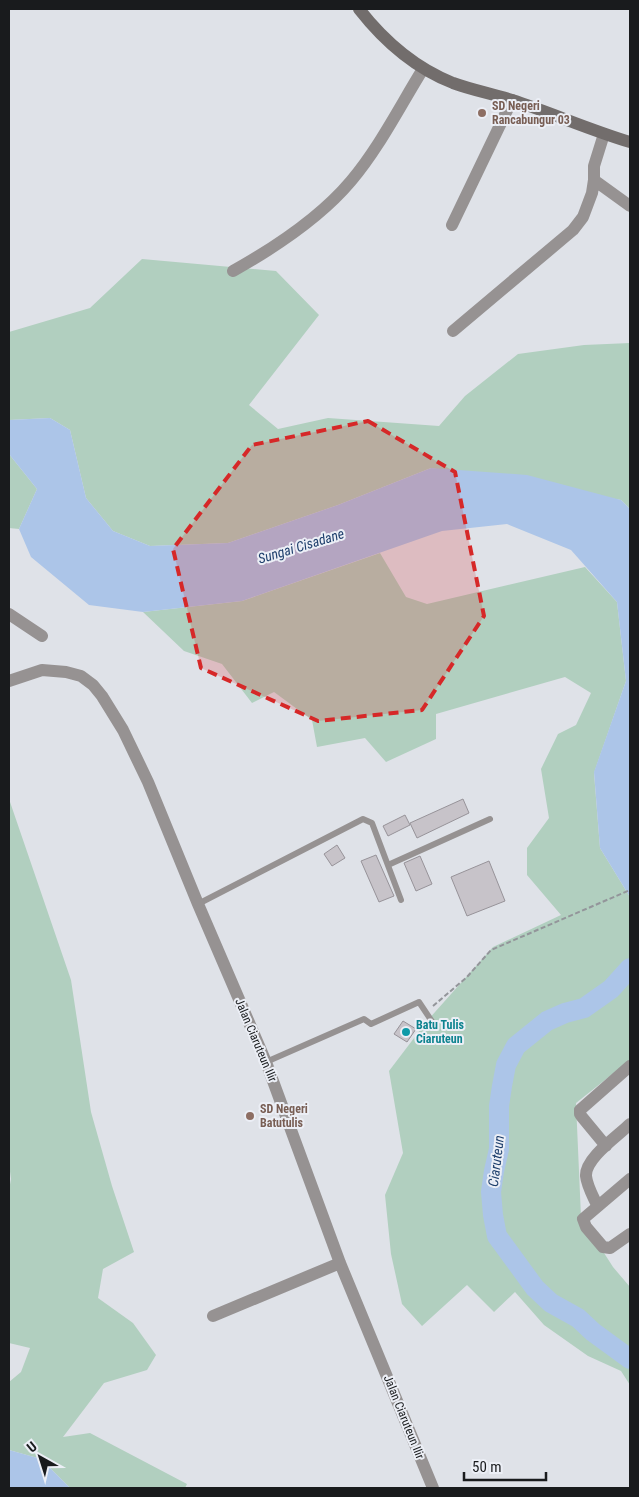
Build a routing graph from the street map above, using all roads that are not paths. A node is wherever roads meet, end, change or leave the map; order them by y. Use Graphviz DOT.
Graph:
graph roads {
  1 [pos="359,9"];
  2 [pos="423,69"];
  3 [pos="512,100"];
  4 [pos="604,134"];
  5 [pos="630,142"];
  6 [pos="594,180"];
  7 [pos="630,206"];
  8 [pos="452,225"];
  9 [pos="233,272"];
  10 [pos="452,331"];
  11 [pos="9,614"];
  12 [pos="42,636"];
  13 [pos="9,681"];
  14 [pos="490,819"];
  15 [pos="388,865"];
  16 [pos="401,900"];
  17 [pos="198,904"];
  18 [pos="435,1026"];
  19 [pos="266,1062"];
  20 [pos="630,1066"];
  21 [pos="630,1124"];
  22 [pos="606,1146"];
  23 [pos="630,1179"];
  24 [pos="597,1205"];
  25 [pos="630,1234"];
  26 [pos="340,1262"];
  27 [pos="213,1316"];
  28 [pos="433,1488"];
  1 -- 2 [label="main road"];
  2 -- 3 [label="main road"];
  2 -- 9 [label="street"];
  3 -- 4 [label="main road"];
  3 -- 8 [label="street"];
  4 -- 5 [label="main road"];
  4 -- 6 [label="street"];
  6 -- 7 [label="street"];
  6 -- 10 [label="street"];
  11 -- 12 [label="street"];
  13 -- 17 [label="street, Jalan Ciaruteun Ilir"];
  14 -- 15 [label="lane"];
  15 -- 16 [label="lane"];
  15 -- 17 [label="lane"];
  17 -- 19 [label="street, Jalan Ciaruteun Ilir"];
  18 -- 19 [label="lane"];
  19 -- 26 [label="street, Jalan Ciaruteun Ilir"];
  20 -- 22 [label="street"];
  21 -- 22 [label="street"];
  22 -- 24 [label="street"];
  23 -- 24 [label="street"];
  24 -- 25 [label="street"];
  26 -- 27 [label="street"];
  26 -- 28 [label="street, Jalan Ciaruteun Ilir"];
}
